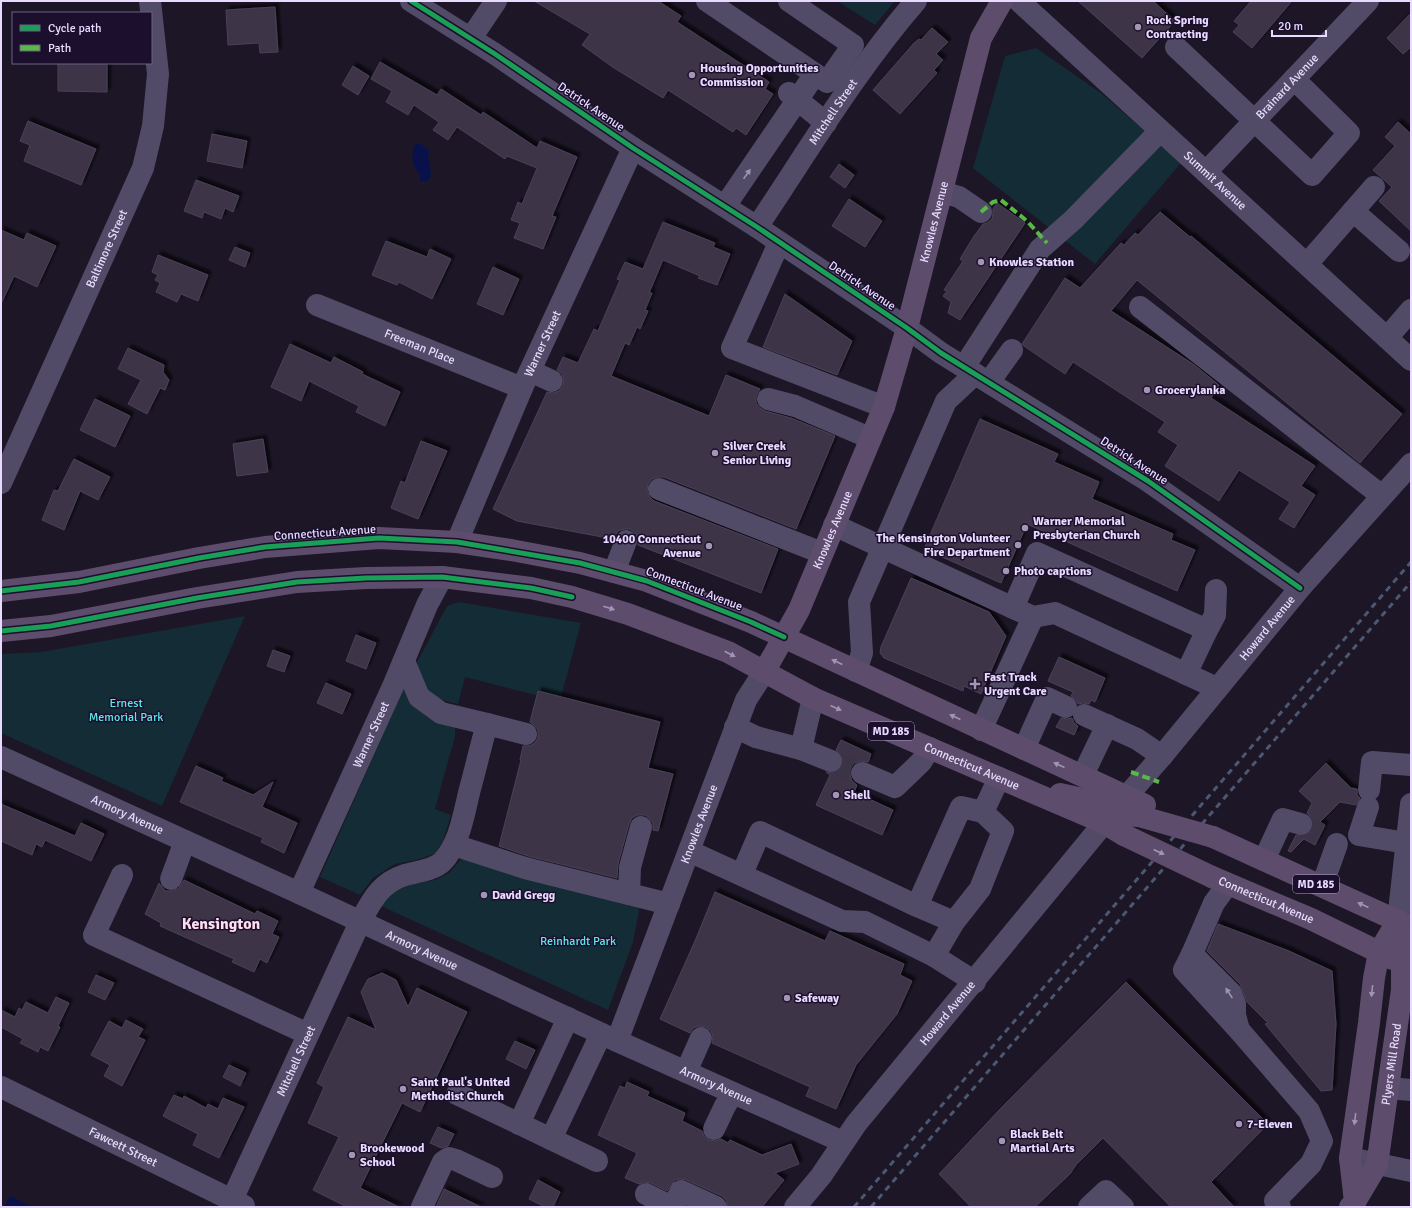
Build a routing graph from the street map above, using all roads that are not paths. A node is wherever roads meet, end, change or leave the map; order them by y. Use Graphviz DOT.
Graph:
graph roads {
  1 [pos="150,1"];
  2 [pos="411,1"];
  3 [pos="496,1"];
  4 [pos="708,1"];
  5 [pos="789,1"];
  6 [pos="916,1"];
  7 [pos="1002,1"];
  8 [pos="1019,1"];
  9 [pos="1368,1"];
  10 [pos="151,12"];
  11 [pos="152,19"];
  12 [pos="470,38"];
  13 [pos="1176,47"];
  14 [pos="820,78"];
  15 [pos="1294,79"];
  16 [pos="806,107"];
  17 [pos="1253,121"];
  18 [pos="1160,131"];
  19 [pos="633,148"];
  20 [pos="1206,172"];
  21 [pos="1374,188"];
  22 [pos="942,192"];
  23 [pos="725,206"];
  24 [pos="1353,211"];
  25 [pos="981,212"];
  26 [pos="757,227"];
  27 [pos="779,243"];
  28 [pos="1399,251"];
  29 [pos="1307,264"];
  30 [pos="317,305"];
  31 [pos="1140,307"];
  32 [pos="1411,310"];
  33 [pos="907,328"];
  34 [pos="1387,338"];
  35 [pos="1012,350"];
  36 [pos="1411,360"];
  37 [pos="976,374"];
  38 [pos="526,380"];
  39 [pos="552,381"];
  40 [pos="768,399"];
  41 [pos="884,407"];
  42 [pos="870,438"];
  43 [pos="1411,464"];
  44 [pos="1,484"];
  45 [pos="660,489"];
  46 [pos="1382,496"];
  47 [pos="834,525"];
  48 [pos="626,541"];
  49 [pos="457,542"];
  50 [pos="883,547"];
  51 [pos="822,553"];
  52 [pos="614,572"];
  53 [pos="442,577"];
  54 [pos="1300,588"];
  55 [pos="1216,590"];
  56 [pos="1,591"];
  57 [pos="1013,608"];
  58 [pos="1033,617"];
  59 [pos="1207,630"];
  60 [pos="1,631"];
  61 [pos="784,637"];
  62 [pos="404,661"];
  63 [pos="856,671"];
  64 [pos="764,672"];
  65 [pos="1186,674"];
  66 [pos="1216,690"];
  67 [pos="814,698"];
  68 [pos="487,724"];
  69 [pos="1107,725"];
  70 [pos="735,727"];
  71 [pos="981,730"];
  72 [pos="526,734"];
  73 [pos="801,748"];
  74 [pos="930,748"];
  75 [pos="1024,749"];
  76 [pos="1162,756"];
  77 [pos="1,758"];
  78 [pos="831,761"];
  79 [pos="1411,765"];
  80 [pos="862,773"];
  81 [pos="1083,775"];
  82 [pos="999,778"];
  83 [pos="1020,786"];
  84 [pos="1411,804"];
  85 [pos="1137,806"];
  86 [pos="983,812"];
  87 [pos="1104,823"];
  88 [pos="1301,824"];
  89 [pos="642,827"];
  90 [pos="1359,835"];
  91 [pos="185,841"];
  92 [pos="1406,843"];
  93 [pos="454,845"];
  94 [pos="689,851"];
  95 [pos="1264,860"];
  96 [pos="742,874"];
  97 [pos="122,875"];
  98 [pos="171,879"];
  99 [pos="1220,880"];
  100 [pos="1322,886"];
  101 [pos="299,893"];
  102 [pos="629,894"];
  103 [pos="668,904"];
  104 [pos="917,906"];
  105 [pos="360,922"];
  106 [pos="954,922"];
  107 [pos="1405,924"];
  108 [pos="1379,952"];
  109 [pos="934,956"];
  110 [pos="1407,965"];
  111 [pos="975,982"];
  112 [pos="568,1018"];
  113 [pos="308,1034"];
  114 [pos="609,1038"];
  115 [pos="701,1038"];
  116 [pos="686,1072"];
  117 [pos="1,1087"];
  118 [pos="1388,1088"];
  119 [pos="1411,1090"];
  120 [pos="734,1093"];
  121 [pos="457,1094"];
  122 [pos="519,1124"];
  123 [pos="714,1129"];
  124 [pos="551,1139"];
  125 [pos="843,1142"];
  126 [pos="1350,1158"];
  127 [pos="597,1161"];
  128 [pos="1377,1165"];
  129 [pos="1411,1171"];
  130 [pos="492,1177"];
  131 [pos="646,1194"];
  132 [pos="239,1204"];
  133 [pos="1353,1205"];
  134 [pos="422,1207"];
  135 [pos="673,1207"];
  136 [pos="716,1207"];
  137 [pos="795,1207"];
  138 [pos="1089,1207"];
  139 [pos="1123,1207"];
  140 [pos="1280,1207"];
  1 -- 10 [label="street, Baltimore Street"];
  2 -- 12 [label="street, Detrick Avenue"];
  3 -- 12 [label="street"];
  4 -- 14 [label="street"];
  5 -- 14 [label="street"];
  6 -- 16 [label="street, Mitchell Street"];
  7 -- 22 [label="main road, Knowles Avenue"];
  8 -- 18 [label="street, Summit Avenue"];
  9 -- 15 [label="street, Brainard Avenue"];
  11 -- 44 [label="street, Baltimore Street"];
  12 -- 19 [label="street, Detrick Avenue"];
  13 -- 17 [label="street"];
  14 -- 16 [label="street"];
  15 -- 17 [label="street, Brainard Avenue"];
  15 -- 17 [label="street"];
  23 -- 16 [label="street, one-way"];
  16 -- 26 [label="street, Mitchell Street"];
  17 -- 20 [label="street, Brainard Avenue"];
  18 -- 20 [label="street, Summit Avenue"];
  18 -- 37 [label="street"];
  19 -- 23 [label="street, Detrick Avenue"];
  19 -- 38 [label="street, Warner Street"];
  20 -- 29 [label="street, Summit Avenue"];
  21 -- 24 [label="street"];
  22 -- 25 [label="street"];
  22 -- 33 [label="main road, Knowles Avenue"];
  23 -- 26 [label="street, Detrick Avenue"];
  24 -- 28 [label="street"];
  24 -- 29 [label="street"];
  26 -- 27 [label="street, Detrick Avenue"];
  27 -- 33 [label="street, Detrick Avenue"];
  27 -- 41 [label="street"];
  29 -- 34 [label="street, Summit Avenue"];
  30 -- 38 [label="street, Freeman Place"];
  31 -- 46 [label="street"];
  32 -- 34 [label="street"];
  33 -- 37 [label="street, Detrick Avenue"];
  33 -- 41 [label="main road, Knowles Avenue"];
  34 -- 36 [label="street, Summit Avenue"];
  35 -- 37 [label="street"];
  37 -- 50 [label="street"];
  37 -- 54 [label="street, Detrick Avenue"];
  38 -- 39 [label="street, Freeman Place"];
  38 -- 49 [label="street, Warner Street"];
  40 -- 42 [label="street"];
  41 -- 42 [label="main road, Knowles Avenue"];
  42 -- 47 [label="main road, Knowles Avenue"];
  43 -- 46 [label="street, Howard Avenue"];
  45 -- 51 [label="street"];
  46 -- 54 [label="street, Howard Avenue"];
  47 -- 50 [label="street"];
  47 -- 51 [label="main road, Knowles Avenue"];
  48 -- 52 [label="street"];
  49 -- 52 [label="main road, Connecticut Avenue"];
  49 -- 56 [label="main road, Connecticut Avenue"];
  50 -- 57 [label="street"];
  50 -- 63 [label="street"];
  51 -- 61 [label="main road, Knowles Avenue"];
  52 -- 61 [label="main road, Connecticut Avenue"];
  53 -- 60 [label="main road, Connecticut Avenue / MD 185"];
  53 -- 62 [label="street, Warner Street"];
  53 -- 64 [label="main road, Connecticut Avenue / MD 185, one-way"];
  54 -- 66 [label="street, Howard Avenue"];
  55 -- 59 [label="street"];
  57 -- 58 [label="street"];
  57 -- 59 [label="street"];
  58 -- 65 [label="street"];
  58 -- 71 [label="street"];
  59 -- 65 [label="street"];
  63 -- 61 [label="main road, Connecticut Avenue, one-way"];
  61 -- 64 [label="main road, Knowles Avenue"];
  62 -- 68 [label="street"];
  62 -- 101 [label="street, Warner Street"];
  71 -- 63 [label="main road, Connecticut Avenue, one-way"];
  64 -- 67 [label="main road, Connecticut Avenue / MD 185"];
  64 -- 70 [label="street, Knowles Avenue"];
  65 -- 66 [label="street"];
  66 -- 76 [label="street, Howard Avenue"];
  67 -- 73 [label="street"];
  67 -- 74 [label="main road, Connecticut Avenue / MD 185, one-way"];
  68 -- 72 [label="street"];
  68 -- 93 [label="street, Mitchell Street"];
  69 -- 75 [label="street"];
  69 -- 76 [label="street"];
  69 -- 81 [label="street"];
  70 -- 73 [label="street"];
  70 -- 94 [label="street, Knowles Avenue"];
  71 -- 75 [label="main road, Connecticut Avenue"];
  73 -- 78 [label="street"];
  74 -- 80 [label="street"];
  74 -- 82 [label="main road, Connecticut Avenue / MD 185"];
  81 -- 75 [label="main road, Connecticut Avenue, one-way"];
  76 -- 85 [label="street, Howard Avenue"];
  77 -- 91 [label="street, Armory Avenue"];
  79 -- 90 [label="street"];
  81 -- 85 [label="main road, Connecticut Avenue"];
  82 -- 83 [label="main road, Connecticut Avenue / MD 185"];
  82 -- 86 [label="street"];
  83 -- 85 [label="main road"];
  83 -- 87 [label="main road, Connecticut Avenue / MD 185"];
  84 -- 92 [label="street, Plyers Mill Road"];
  85 -- 87 [label="main road"];
  85 -- 95 [label="main road, MD 185, bridge"];
  86 -- 104 [label="street"];
  86 -- 106 [label="street"];
  87 -- 99 [label="main road, Connecticut Avenue / MD 185, one-way, bridge"];
  87 -- 111 [label="street, Howard Avenue"];
  88 -- 95 [label="street"];
  89 -- 102 [label="street"];
  90 -- 92 [label="street"];
  90 -- 100 [label="street"];
  91 -- 98 [label="street"];
  91 -- 101 [label="street, Armory Avenue"];
  92 -- 107 [label="street, Plyers Mill Road"];
  93 -- 102 [label="street"];
  93 -- 105 [label="street, Mitchell Street"];
  94 -- 96 [label="street"];
  94 -- 103 [label="street, Knowles Avenue"];
  95 -- 100 [label="main road, MD 185"];
  96 -- 104 [label="street"];
  96 -- 109 [label="street"];
  97 -- 113 [label="street"];
  99 -- 108 [label="main road, Connecticut Avenue / MD 185"];
  99 -- 140 [label="street"];
  107 -- 100 [label="main road, MD 185, one-way"];
  101 -- 105 [label="street, Armory Avenue"];
  102 -- 103 [label="street"];
  103 -- 114 [label="street, Knowles Avenue"];
  104 -- 106 [label="street"];
  105 -- 112 [label="street, Armory Avenue"];
  105 -- 113 [label="street, Mitchell Street"];
  106 -- 109 [label="street"];
  107 -- 108 [label="main road, Plyers Mill Road"];
  107 -- 110 [label="main road, Plyers Mill Road"];
  108 -- 110 [label="main road, Connecticut Avenue / MD 185"];
  108 -- 126 [label="main road, Plyers Mill Road, one-way"];
  109 -- 111 [label="street"];
  110 -- 118 [label="main road, Plyers Mill Road"];
  111 -- 125 [label="street, Howard Avenue"];
  112 -- 114 [label="street, Armory Avenue"];
  112 -- 122 [label="street"];
  113 -- 132 [label="street, Mitchell Street"];
  114 -- 116 [label="street, Armory Avenue"];
  114 -- 124 [label="street, Knowles Avenue"];
  115 -- 116 [label="street"];
  116 -- 120 [label="street, Armory Avenue"];
  117 -- 132 [label="street, Fawcett Street"];
  118 -- 119 [label="street"];
  118 -- 128 [label="main road, Plyers Mill Road"];
  120 -- 123 [label="street"];
  120 -- 125 [label="street, Armory Avenue"];
  121 -- 122 [label="street"];
  122 -- 124 [label="street"];
  124 -- 127 [label="street"];
  125 -- 137 [label="street, Howard Avenue"];
  126 -- 128 [label="street"];
  126 -- 133 [label="main road, Plyers Mill Road"];
  128 -- 129 [label="street"];
  128 -- 133 [label="main road, Plyers Mill Road"];
  130 -- 134 [label="street"];
  131 -- 135 [label="street"];
  135 -- 136 [label="street"];
  138 -- 139 [label="street"];
}
